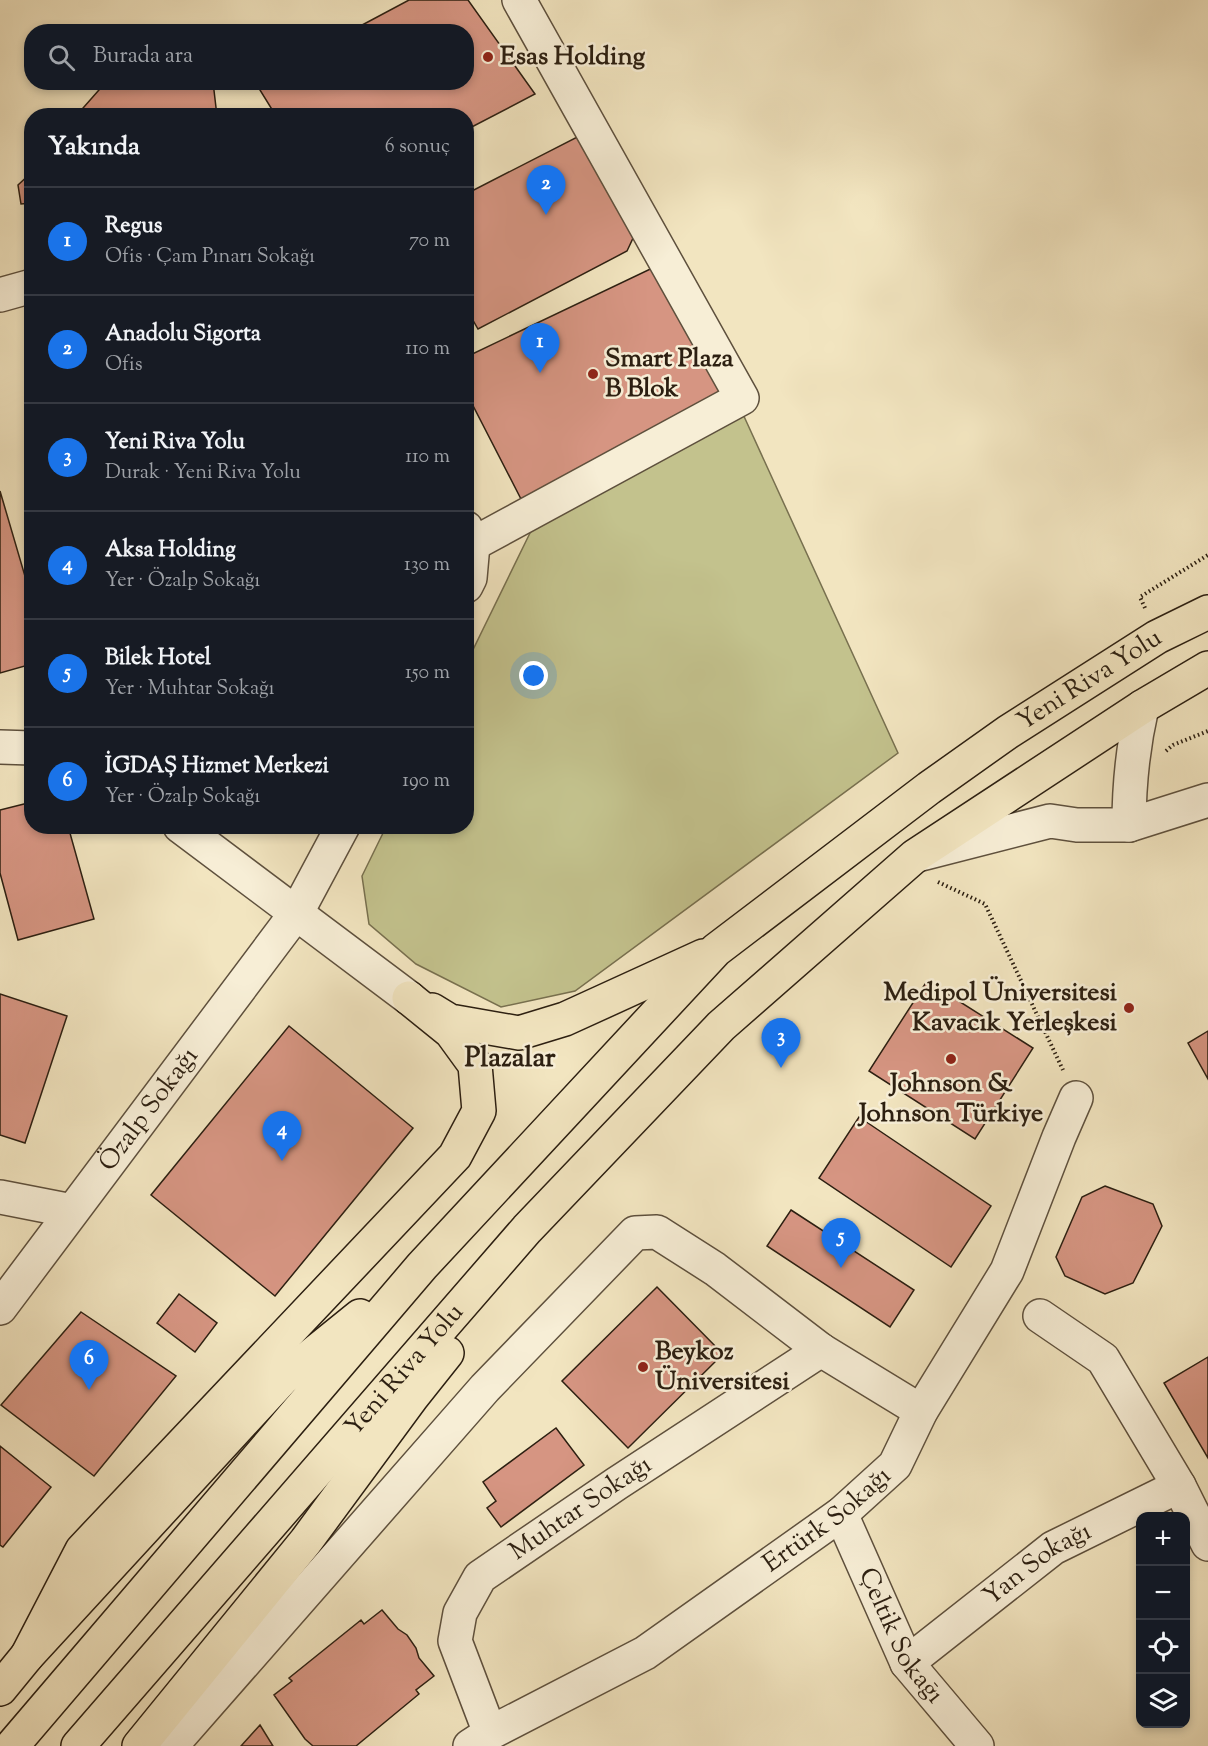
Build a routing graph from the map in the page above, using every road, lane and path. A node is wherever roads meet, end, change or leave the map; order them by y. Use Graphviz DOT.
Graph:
graph roads {
  1 [pos="519,0"];
  2 [pos="24,288"];
  3 [pos="0,295"];
  4 [pos="474,534"];
  5 [pos="1208,555"];
  6 [pos="1208,592"];
  7 [pos="1208,612"];
  8 [pos="1157,637"];
  9 [pos="1208,668"];
  10 [pos="1208,690"];
  11 [pos="1142,707"];
  12 [pos="0,747"];
  13 [pos="24,748"];
  14 [pos="1208,800"];
  15 [pos="1129,825"];
  16 [pos="191,834"];
  17 [pos="339,834"];
  18 [pos="909,861"];
  19 [pos="297,912"];
  20 [pos="716,950"];
  21 [pos="410,998"];
  22 [pos="1076,1098"];
  23 [pos="635,1116"];
  24 [pos="0,1197"];
  25 [pos="72,1211"];
  26 [pos="422,1266"];
  27 [pos="0,1308"];
  28 [pos="1041,1316"];
  29 [pos="821,1350"];
  30 [pos="921,1411"];
  31 [pos="1179,1486"];
  32 [pos="841,1514"];
  33 [pos="1208,1544"];
  34 [pos="27,1656"];
  35 [pos="907,1663"];
  36 [pos="0,1689"];
  37 [pos="480,1739"];
  38 [pos="12,1746"];
  39 [pos="78,1746"];
  40 [pos="139,1746"];
  41 [pos="171,1746"];
  42 [pos="977,1746"];
  1 -- 4 [label="street"];
  2 -- 3 [label="street"];
  5 -- 8 [label="path"];
  6 -- 8 [label="highway"];
  7 -- 8 [label="highway, Yeni Riva Yolu"];
  8 -- 20 [label="highway, Yeni Riva Yolu"];
  9 -- 11 [label="highway, Yeni Riva Yolu"];
  10 -- 11 [label="highway"];
  11 -- 15 [label="street"];
  11 -- 18 [label="highway, Yeni Riva Yolu"];
  12 -- 13 [label="street"];
  14 -- 15 [label="street"];
  15 -- 18 [label="street"];
  16 -- 19 [label="street"];
  17 -- 19 [label="street, Özalp Sokağı"];
  18 -- 22 [label="path"];
  18 -- 23 [label="highway, Yeni Riva Yolu"];
  19 -- 21 [label="street"];
  19 -- 25 [label="street, Özalp Sokağı"];
  20 -- 21 [label="highway"];
  20 -- 26 [label="highway"];
  21 -- 34 [label="highway"];
  22 -- 30 [label="street, Ertürk Sokağı"];
  23 -- 39 [label="highway, Yeni Riva Yolu"];
  23 -- 40 [label="highway"];
  24 -- 25 [label="street"];
  25 -- 27 [label="street, Özalp Sokağı"];
  26 -- 34 [label="highway"];
  26 -- 38 [label="highway, Yeni Riva Yolu"];
  28 -- 31 [label="street"];
  29 -- 30 [label="street"];
  29 -- 37 [label="street, Muhtar Sokağı"];
  29 -- 41 [label="street"];
  30 -- 32 [label="street, Ertürk Sokağı"];
  31 -- 33 [label="street"];
  31 -- 35 [label="street, Yan Sokağı"];
  32 -- 35 [label="street, Çeltik Sokaḡı"];
  32 -- 37 [label="street, Ertürk Sokağı"];
  34 -- 36 [label="highway"];
  35 -- 42 [label="street, Çeltik Sokaḡı"];
}
